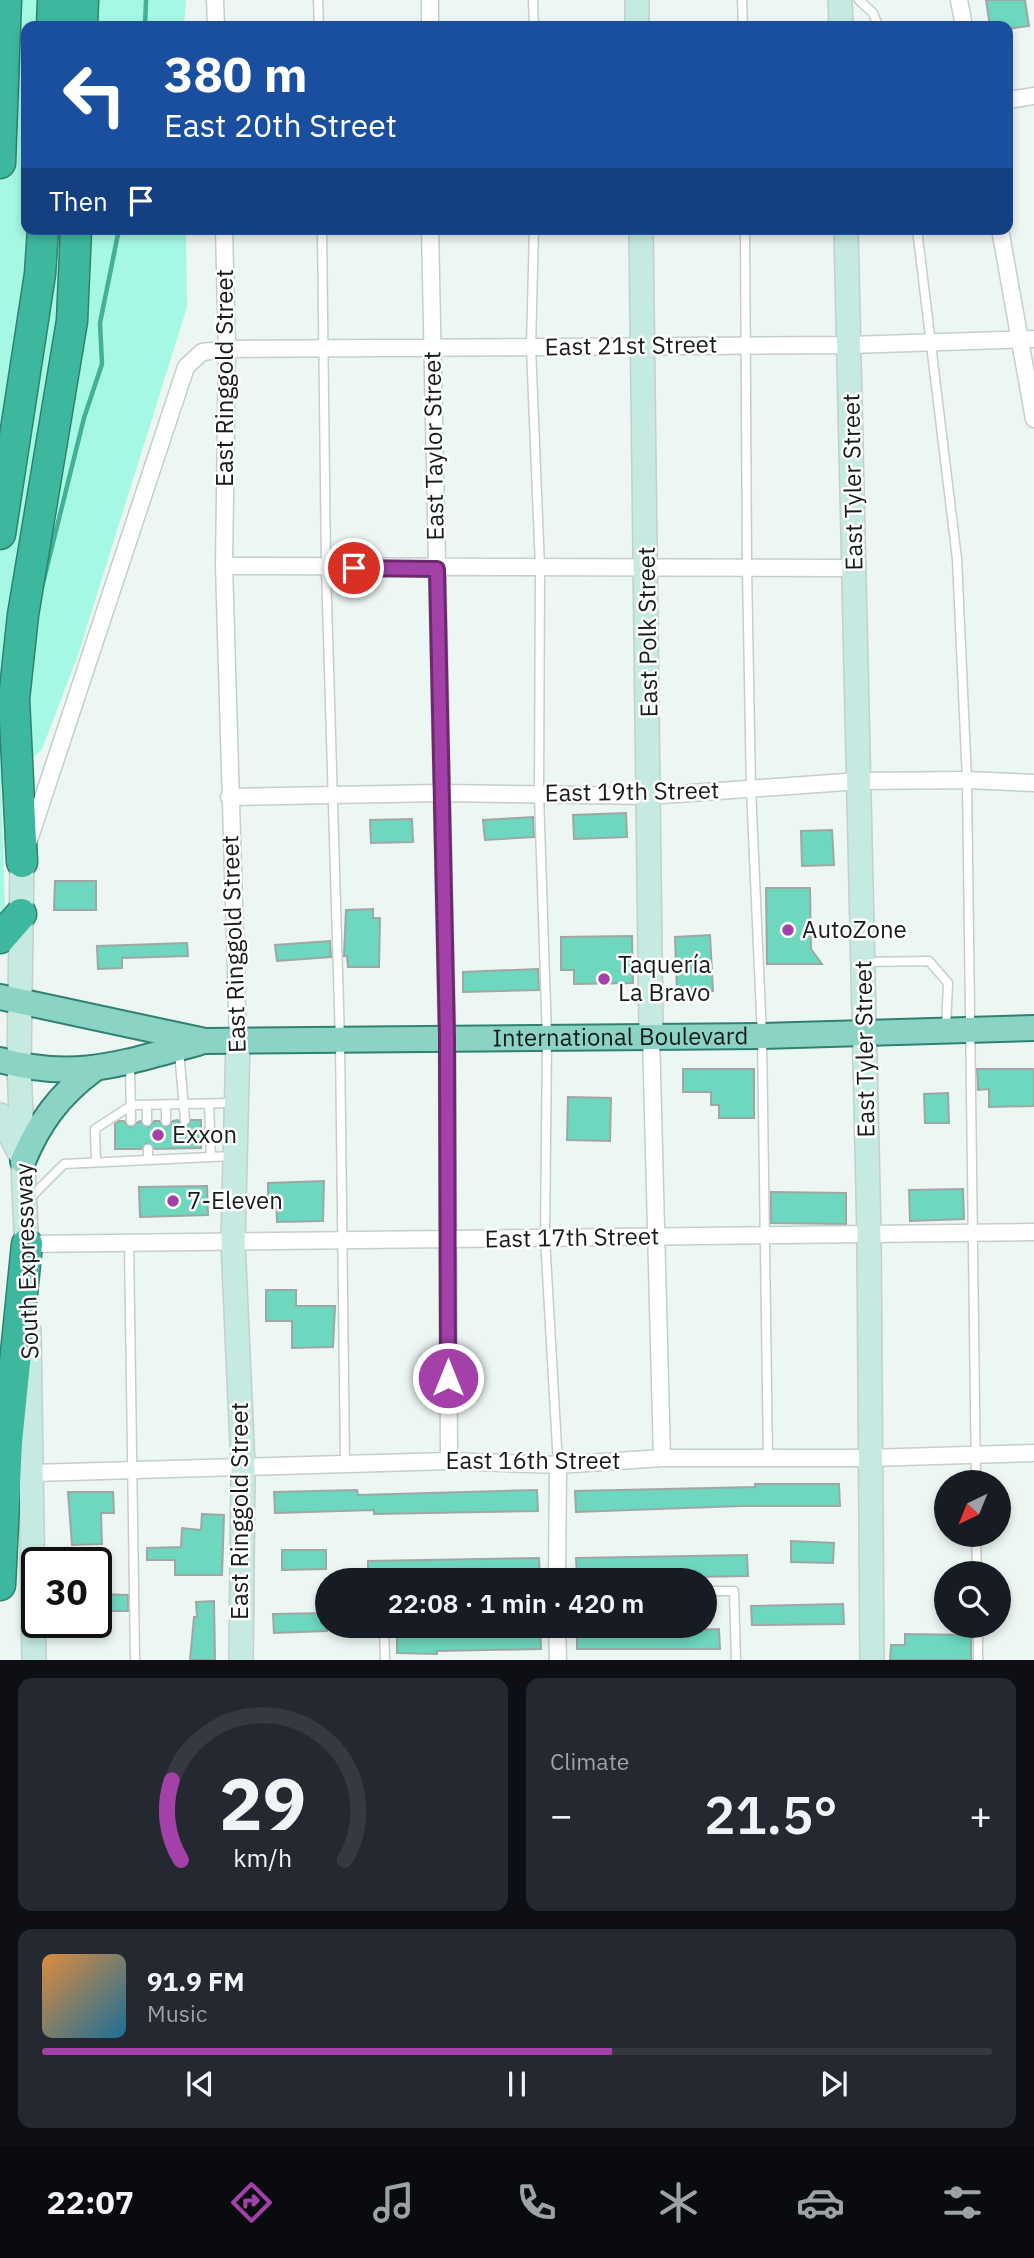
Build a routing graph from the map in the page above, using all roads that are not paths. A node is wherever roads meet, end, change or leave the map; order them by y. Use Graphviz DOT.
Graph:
graph roads {
  1 [pos="6,0"];
  2 [pos="53,0"];
  3 [pos="83,0"];
  4 [pos="215,0"];
  5 [pos="318,0"];
  6 [pos="430,0"];
  7 [pos="533,0"];
  8 [pos="637,0"];
  9 [pos="742,0"];
  10 [pos="840,0"];
  11 [pos="859,0"];
  12 [pos="959,0"];
  13 [pos="52,21"];
  14 [pos="82,21"];
  15 [pos="216,21"];
  16 [pos="319,21"];
  17 [pos="430,21"];
  18 [pos="534,21"];
  19 [pos="637,21"];
  20 [pos="743,21"];
  21 [pos="841,21"];
  22 [pos="876,21"];
  23 [pos="963,21"];
  24 [pos="1034,96"];
  25 [pos="1013,99"];
  26 [pos="0,163"];
  27 [pos="43,235"];
  28 [pos="76,235"];
  29 [pos="224,235"];
  30 [pos="322,235"];
  31 [pos="430,235"];
  32 [pos="534,235"];
  33 [pos="641,235"];
  34 [pos="745,235"];
  35 [pos="846,235"];
  36 [pos="918,235"];
  37 [pos="1001,235"];
  38 [pos="1026,339"];
  39 [pos="931,342"];
  40 [pos="644,344"];
  41 [pos="745,345"];
  42 [pos="850,345"];
  43 [pos="531,347"];
  44 [pos="228,349"];
  45 [pos="326,350"];
  46 [pos="432,350"];
  47 [pos="1034,419"];
  48 [pos="0,534"];
  49 [pos="224,566"];
  50 [pos="326,567"];
  51 [pos="540,568"];
  52 [pos="647,568"];
  53 [pos="747,568"];
  54 [pos="855,568"];
  55 [pos="437,569"];
  56 [pos="967,780"];
  57 [pos="859,781"];
  58 [pos="1034,783"];
  59 [pos="751,789"];
  60 [pos="440,793"];
  61 [pos="539,794"];
  62 [pos="333,795"];
  63 [pos="649,796"];
  64 [pos="229,797"];
  65 [pos="22,863"];
  66 [pos="21,914"];
  67 [pos="0,938"];
  68 [pos="863,961"];
  69 [pos="11,999"];
  70 [pos="1034,1028"];
  71 [pos="958,1030"];
  72 [pos="864,1031"];
  73 [pos="651,1035"];
  74 [pos="762,1036"];
  75 [pos="447,1038"];
  76 [pos="547,1038"];
  77 [pos="238,1040"];
  78 [pos="205,1041"];
  79 [pos="340,1041"];
  80 [pos="179,1048"];
  81 [pos="130,1061"];
  82 [pos="10,1063"];
  83 [pos="93,1070"];
  84 [pos="236,1103"];
  85 [pos="184,1104"];
  86 [pos="209,1104"];
  87 [pos="132,1105"];
  88 [pos="147,1105"];
  89 [pos="166,1105"];
  90 [pos="0,1115"];
  91 [pos="185,1120"];
  92 [pos="131,1121"];
  93 [pos="147,1121"];
  94 [pos="166,1121"];
  95 [pos="132,1149"];
  96 [pos="148,1149"];
  97 [pos="166,1149"];
  98 [pos="235,1156"];
  99 [pos="211,1157"];
  100 [pos="166,1159"];
  101 [pos="148,1160"];
  102 [pos="23,1161"];
  103 [pos="132,1161"];
  104 [pos="96,1162"];
  105 [pos="25,1204"];
  106 [pos="1034,1232"];
  107 [pos="972,1233"];
  108 [pos="869,1235"];
  109 [pos="656,1236"];
  110 [pos="764,1237"];
  111 [pos="545,1238"];
  112 [pos="447,1240"];
  113 [pos="342,1241"];
  114 [pos="233,1242"];
  115 [pos="129,1243"];
  116 [pos="27,1244"];
  117 [pos="1034,1453"];
  118 [pos="975,1456"];
  119 [pos="662,1458"];
  120 [pos="869,1458"];
  121 [pos="768,1459"];
  122 [pos="449,1461"];
  123 [pos="345,1464"];
  124 [pos="558,1465"];
  125 [pos="243,1467"];
  126 [pos="130,1470"];
  127 [pos="976,1470"];
  128 [pos="33,1473"];
  129 [pos="557,1568"];
  130 [pos="0,1585"];
  131 [pos="717,1591"];
  132 [pos="384,1638"];
  133 [pos="557,1638"];
  134 [pos="978,1638"];
  135 [pos="34,1660"];
  136 [pos="135,1660"];
  137 [pos="241,1660"];
  138 [pos="385,1660"];
  139 [pos="558,1660"];
  140 [pos="736,1660"];
  141 [pos="872,1660"];
  142 [pos="978,1660"];
  1 -- 26 [label="highway"];
  2 -- 13 [label="highway"];
  3 -- 14 [label="highway"];
  4 -- 15 [label="street"];
  5 -- 16 [label="lane"];
  6 -- 17 [label="street"];
  7 -- 18 [label="lane"];
  8 -- 19 [label="street"];
  9 -- 20 [label="lane"];
  10 -- 21 [label="street"];
  11 -- 22 [label="lane"];
  12 -- 23 [label="street"];
  24 -- 25 [label="street"];
  27 -- 48 [label="highway"];
  28 -- 65 [label="highway"];
  29 -- 44 [label="street, East Ringgold Street"];
  30 -- 45 [label="lane"];
  31 -- 46 [label="street, East Taylor Street"];
  32 -- 43 [label="lane"];
  33 -- 40 [label="street, East Polk Street"];
  34 -- 41 [label="lane"];
  35 -- 42 [label="street, East Tyler Street"];
  36 -- 39 [label="lane"];
  37 -- 38 [label="street"];
  38 -- 39 [label="street, East 21st Street"];
  38 -- 47 [label="street"];
  39 -- 42 [label="street, East 21st Street"];
  39 -- 56 [label="lane"];
  40 -- 41 [label="street, East 21st Street"];
  40 -- 43 [label="street, East 21st Street"];
  40 -- 52 [label="street, East Polk Street"];
  41 -- 42 [label="street, East 21st Street"];
  41 -- 53 [label="lane"];
  42 -- 54 [label="street, East Tyler Street"];
  43 -- 46 [label="street, East 21st Street"];
  43 -- 51 [label="lane"];
  44 -- 45 [label="street, East 21st Street"];
  44 -- 49 [label="street, East Ringgold Street"];
  44 -- 65 [label="street, East 21st Street"];
  45 -- 46 [label="street, East 21st Street"];
  45 -- 50 [label="lane"];
  46 -- 55 [label="street, East Taylor Street"];
  49 -- 50 [label="street"];
  49 -- 64 [label="street, East Ringgold Street"];
  50 -- 55 [label="street"];
  50 -- 62 [label="lane"];
  51 -- 52 [label="street"];
  51 -- 55 [label="street"];
  51 -- 61 [label="lane"];
  52 -- 53 [label="street"];
  52 -- 63 [label="street, East Polk Street"];
  53 -- 54 [label="street"];
  53 -- 59 [label="lane"];
  54 -- 57 [label="street, East Tyler Street"];
  55 -- 60 [label="street, East Taylor Street"];
  56 -- 57 [label="street, East 19th Street"];
  56 -- 58 [label="street, East 19th Street"];
  56 -- 71 [label="lane"];
  57 -- 59 [label="street, East 19th Street"];
  57 -- 68 [label="street, East Tyler Street"];
  59 -- 63 [label="street, East 19th Street"];
  59 -- 74 [label="lane"];
  60 -- 61 [label="street, East 19th Street"];
  60 -- 62 [label="street, East 19th Street"];
  60 -- 75 [label="street, East Taylor Street"];
  61 -- 63 [label="street, East 19th Street"];
  61 -- 76 [label="lane"];
  62 -- 64 [label="street, East 19th Street"];
  62 -- 79 [label="lane"];
  63 -- 73 [label="street, East Polk Street"];
  64 -- 77 [label="street, East Ringgold Street"];
  65 -- 66 [label="street, South Expressway"];
  66 -- 67 [label="highway"];
  66 -- 69 [label="street, South Expressway"];
  68 -- 71 [label="lane"];
  68 -- 72 [label="street, East Tyler Street"];
  69 -- 78 [label="main road, International Boulevard"];
  69 -- 82 [label="street, South Expressway"];
  70 -- 71 [label="main road, International Boulevard"];
  71 -- 72 [label="main road, International Boulevard"];
  71 -- 107 [label="lane"];
  72 -- 74 [label="main road, International Boulevard"];
  72 -- 108 [label="street, East Tyler Street"];
  73 -- 74 [label="main road, International Boulevard"];
  73 -- 76 [label="main road, International Boulevard"];
  73 -- 109 [label="street"];
  74 -- 110 [label="lane"];
  75 -- 76 [label="main road, International Boulevard"];
  75 -- 79 [label="main road, International Boulevard"];
  75 -- 112 [label="street, East Taylor Street"];
  76 -- 111 [label="lane"];
  77 -- 78 [label="main road, International Boulevard"];
  77 -- 79 [label="main road, International Boulevard"];
  77 -- 84 [label="street, East Ringgold Street"];
  78 -- 80 [label="main road, International Boulevard"];
  79 -- 113 [label="lane"];
  80 -- 81 [label="main road, International Boulevard"];
  80 -- 85 [label="lane"];
  81 -- 83 [label="main road, International Boulevard"];
  81 -- 87 [label="lane"];
  82 -- 83 [label="main road, International Boulevard"];
  82 -- 102 [label="street, South Expressway"];
  83 -- 102 [label="main road"];
  84 -- 86 [label="lane"];
  84 -- 98 [label="street, East Ringgold Street"];
  85 -- 86 [label="lane"];
  85 -- 89 [label="lane"];
  85 -- 91 [label="lane"];
  86 -- 99 [label="lane"];
  87 -- 88 [label="lane"];
  87 -- 92 [label="lane"];
  87 -- 104 [label="lane"];
  88 -- 89 [label="lane"];
  88 -- 93 [label="lane"];
  89 -- 94 [label="lane"];
  90 -- 102 [label="street"];
  95 -- 103 [label="lane"];
  96 -- 101 [label="lane"];
  97 -- 100 [label="lane"];
  98 -- 99 [label="lane"];
  98 -- 114 [label="street, East Ringgold Street"];
  99 -- 100 [label="lane"];
  100 -- 101 [label="lane"];
  101 -- 103 [label="lane"];
  102 -- 105 [label="street, South Expressway"];
  103 -- 104 [label="lane"];
  104 -- 105 [label="lane"];
  105 -- 116 [label="street, South Expressway"];
  106 -- 107 [label="street, East 17th Street"];
  107 -- 108 [label="street, East 17th Street"];
  107 -- 118 [label="lane"];
  108 -- 110 [label="street, East 17th Street"];
  108 -- 120 [label="street, East Tyler Street"];
  109 -- 110 [label="street, East 17th Street"];
  109 -- 111 [label="street, East 17th Street"];
  109 -- 119 [label="street"];
  110 -- 121 [label="lane"];
  111 -- 112 [label="street, East 17th Street"];
  111 -- 124 [label="lane"];
  112 -- 113 [label="street, East 17th Street"];
  112 -- 122 [label="street, East Taylor Street"];
  113 -- 114 [label="street, East 17th Street"];
  113 -- 123 [label="lane"];
  114 -- 115 [label="street, East 17th Street"];
  114 -- 125 [label="street, East Ringgold Street"];
  115 -- 116 [label="street, East 17th Street"];
  115 -- 126 [label="lane"];
  116 -- 128 [label="street, South Expressway"];
  116 -- 130 [label="highway"];
  117 -- 118 [label="street, East 16th Street"];
  118 -- 120 [label="street, East 16th Street"];
  118 -- 127 [label="lane"];
  119 -- 121 [label="street, East 16th Street"];
  119 -- 124 [label="street, East 16th Street"];
  120 -- 121 [label="street, East 16th Street"];
  120 -- 141 [label="street, East Tyler Street"];
  122 -- 123 [label="street, East 16th Street"];
  122 -- 124 [label="street, East 16th Street"];
  123 -- 125 [label="street, East 16th Street"];
  124 -- 129 [label="street"];
  125 -- 126 [label="street, East 16th Street"];
  125 -- 137 [label="street, East Ringgold Street"];
  126 -- 128 [label="street, East 16th Street"];
  126 -- 136 [label="lane"];
  128 -- 135 [label="street, South Expressway"];
  131 -- 140 [label="lane"];
  132 -- 138 [label="lane"];
  133 -- 139 [label="street"];
  134 -- 142 [label="lane"];
}
